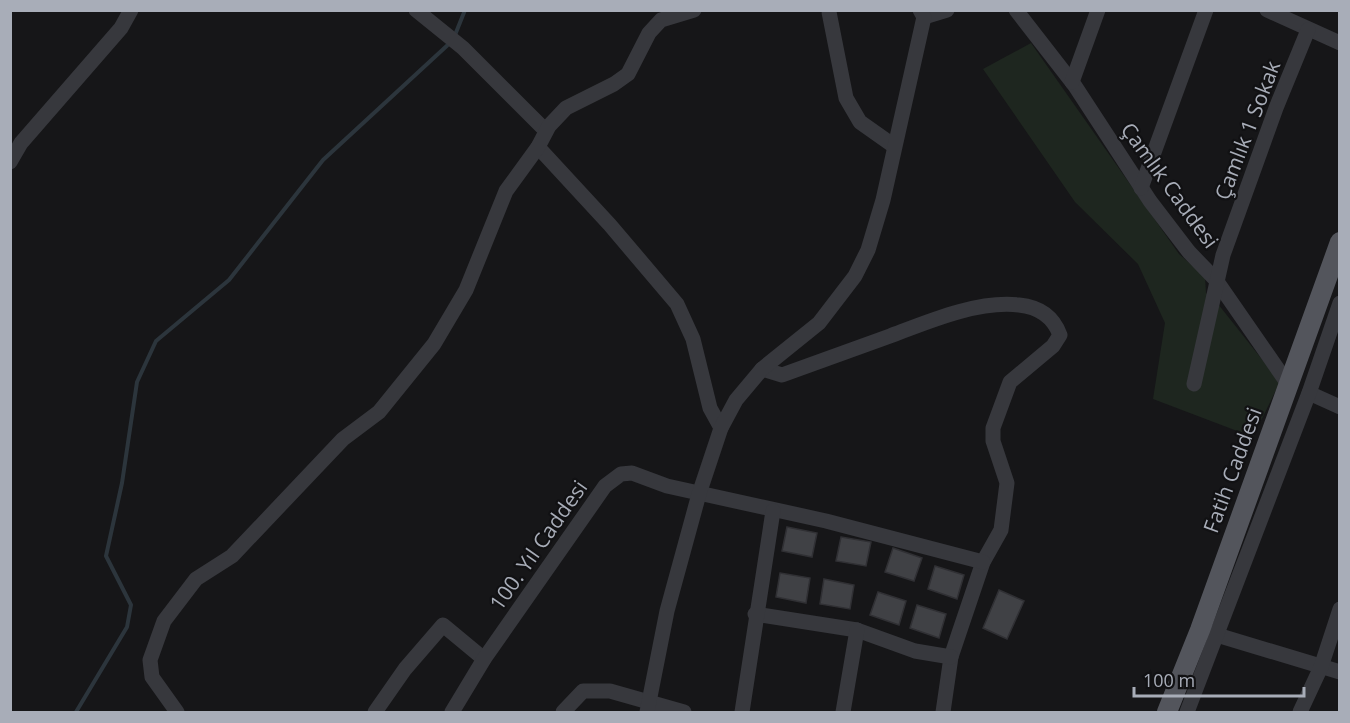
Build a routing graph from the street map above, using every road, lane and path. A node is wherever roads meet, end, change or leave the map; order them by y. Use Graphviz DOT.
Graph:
graph roads {
  1 [pos="131,10"];
  2 [pos="416,10"];
  3 [pos="694,10"];
  4 [pos="947,10"];
  5 [pos="1016,10"];
  6 [pos="1098,10"];
  7 [pos="1206,10"];
  8 [pos="1267,10"];
  9 [pos="827,11"];
  10 [pos="922,14"];
  11 [pos="1308,30"];
  12 [pos="1340,43"];
  13 [pos="1072,82"];
  14 [pos="546,131"];
  15 [pos="894,146"];
  16 [pos="538,147"];
  17 [pos="10,162"];
  18 [pos="1142,188"];
  19 [pos="1340,242"];
  20 [pos="1216,280"];
  21 [pos="1340,303"];
  22 [pos="762,369"];
  23 [pos="1194,384"];
  24 [pos="1288,384"];
  25 [pos="1309,393"];
  26 [pos="1340,406"];
  27 [pos="721,428"];
  28 [pos="699,494"];
  29 [pos="773,511"];
  30 [pos="983,562"];
  31 [pos="1340,609"];
  32 [pos="755,614"];
  33 [pos="857,630"];
  34 [pos="1208,632"];
  35 [pos="951,657"];
  36 [pos="483,659"];
  37 [pos="1321,667"];
  38 [pos="1340,672"];
  39 [pos="648,707"];
  40 [pos="177,712"];
  41 [pos="375,712"];
  42 [pos="452,712"];
  43 [pos="563,712"];
  44 [pos="684,712"];
  45 [pos="742,712"];
  46 [pos="843,712"];
  47 [pos="943,712"];
  48 [pos="1167,712"];
  49 [pos="1187,712"];
  50 [pos="1300,712"];
  1 -- 17 [label="street"];
  2 -- 14 [label="street"];
  3 -- 14 [label="street"];
  4 -- 10 [label="street"];
  5 -- 13 [label="street, Çamlık Caddesi"];
  6 -- 13 [label="street"];
  7 -- 18 [label="street"];
  8 -- 11 [label="street"];
  9 -- 15 [label="street"];
  10 -- 15 [label="street"];
  11 -- 12 [label="street"];
  11 -- 20 [label="street, Çamlık 1 Sokak"];
  13 -- 18 [label="street, Çamlık Caddesi"];
  14 -- 16 [label="street"];
  15 -- 22 [label="street"];
  16 -- 27 [label="street"];
  16 -- 40 [label="street"];
  18 -- 20 [label="street, Çamlık Caddesi"];
  19 -- 24 [label="main road, Fatih Caddesi"];
  20 -- 23 [label="street, Çamlık 1 Sokak"];
  20 -- 24 [label="street, Çamlık Caddesi"];
  21 -- 25 [label="street"];
  22 -- 27 [label="street"];
  22 -- 30 [label="street"];
  24 -- 34 [label="main road, Fatih Caddesi"];
  25 -- 26 [label="street"];
  25 -- 34 [label="street"];
  27 -- 28 [label="street"];
  28 -- 29 [label="street, 100. Yıl Caddesi"];
  28 -- 36 [label="street, 100. Yıl Caddesi"];
  28 -- 39 [label="street"];
  29 -- 30 [label="street, 100. Yıl Caddesi"];
  29 -- 32 [label="street"];
  30 -- 35 [label="street"];
  31 -- 37 [label="street"];
  32 -- 33 [label="street"];
  32 -- 45 [label="street"];
  33 -- 35 [label="street"];
  33 -- 46 [label="street"];
  34 -- 37 [label="street"];
  34 -- 48 [label="main road, Fatih Caddesi"];
  34 -- 49 [label="street"];
  35 -- 47 [label="street"];
  36 -- 41 [label="street"];
  36 -- 42 [label="street, 100. Yıl Caddesi"];
  37 -- 38 [label="street"];
  37 -- 50 [label="street"];
  39 -- 43 [label="street"];
  39 -- 44 [label="street"];
}
